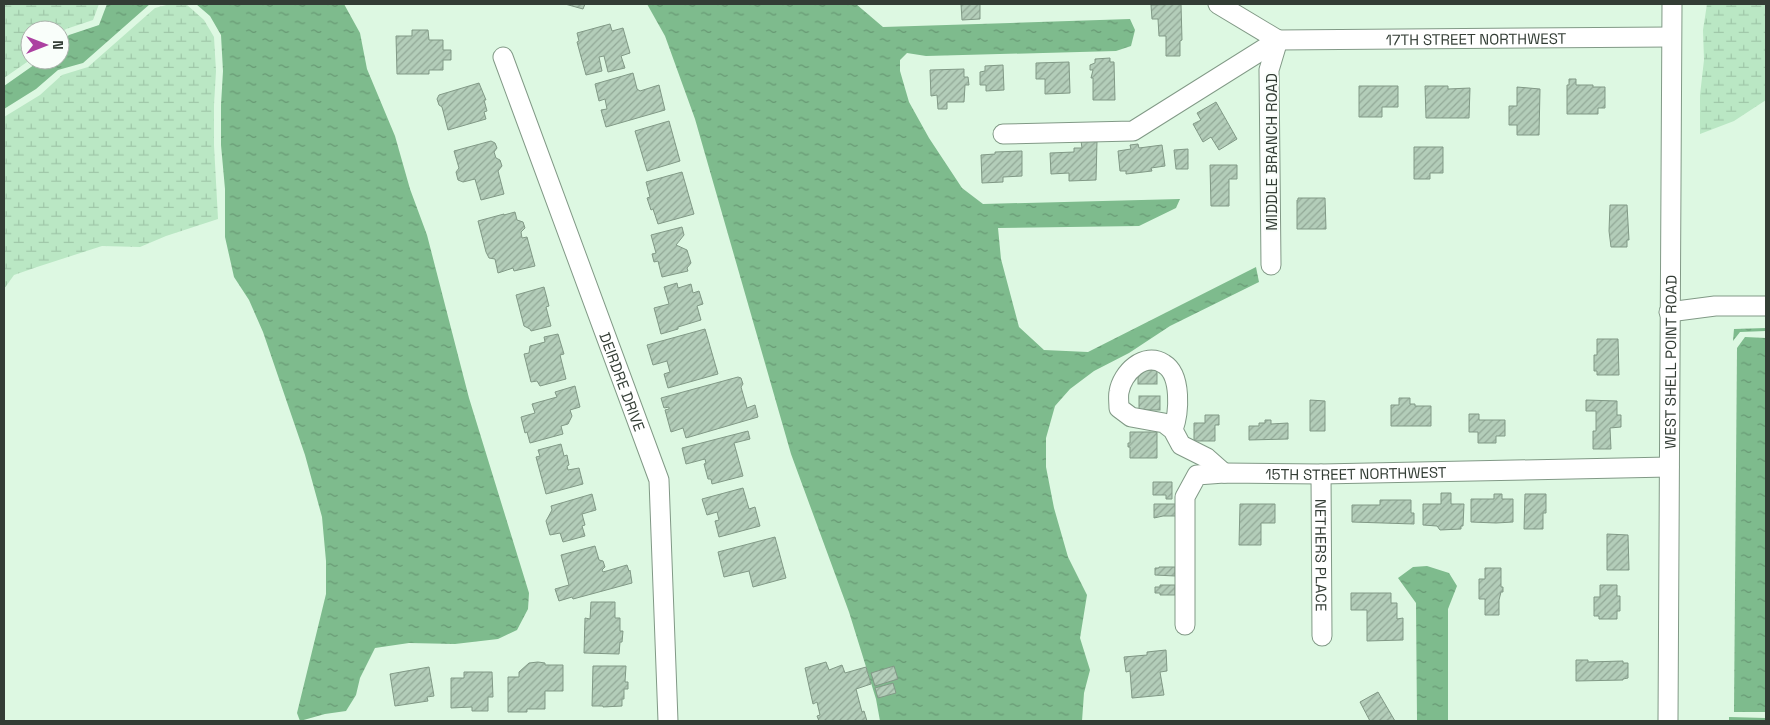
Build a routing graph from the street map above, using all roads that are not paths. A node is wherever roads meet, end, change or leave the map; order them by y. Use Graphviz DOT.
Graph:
graph roads {
  1 [pos="1218,4"];
  2 [pos="1672,4"];
  3 [pos="1671,37"];
  4 [pos="1278,40"];
  5 [pos="503,57"];
  6 [pos="1003,134"];
  7 [pos="1271,265"];
  8 [pos="1766,306"];
  9 [pos="1670,312"];
  10 [pos="1173,430"];
  11 [pos="1669,468"];
  12 [pos="1224,473"];
  13 [pos="1321,474"];
  14 [pos="1185,626"];
  15 [pos="1322,636"];
  16 [pos="668,721"];
  17 [pos="1668,721"];
  1 -- 4 [label="street"];
  2 -- 3 [label="street, WEST SHELL POINT ROAD"];
  3 -- 4 [label="street, 17TH STREET NORTHWEST"];
  3 -- 9 [label="street, WEST SHELL POINT ROAD"];
  4 -- 6 [label="street"];
  4 -- 7 [label="street, MIDDLE BRANCH ROAD"];
  5 -- 16 [label="street, DEIRDRE DRIVE"];
  8 -- 9 [label="street"];
  9 -- 11 [label="street, WEST SHELL POINT ROAD"];
  10 -- 10 [label="street"];
  10 -- 12 [label="street"];
  11 -- 13 [label="street, 15TH STREET NORTHWEST"];
  11 -- 17 [label="street, WEST SHELL POINT ROAD"];
  12 -- 13 [label="street, 15TH STREET NORTHWEST"];
  12 -- 14 [label="street, 15TH STREET NORTHWEST"];
  13 -- 15 [label="street, NETHERS PLACE"];
}
